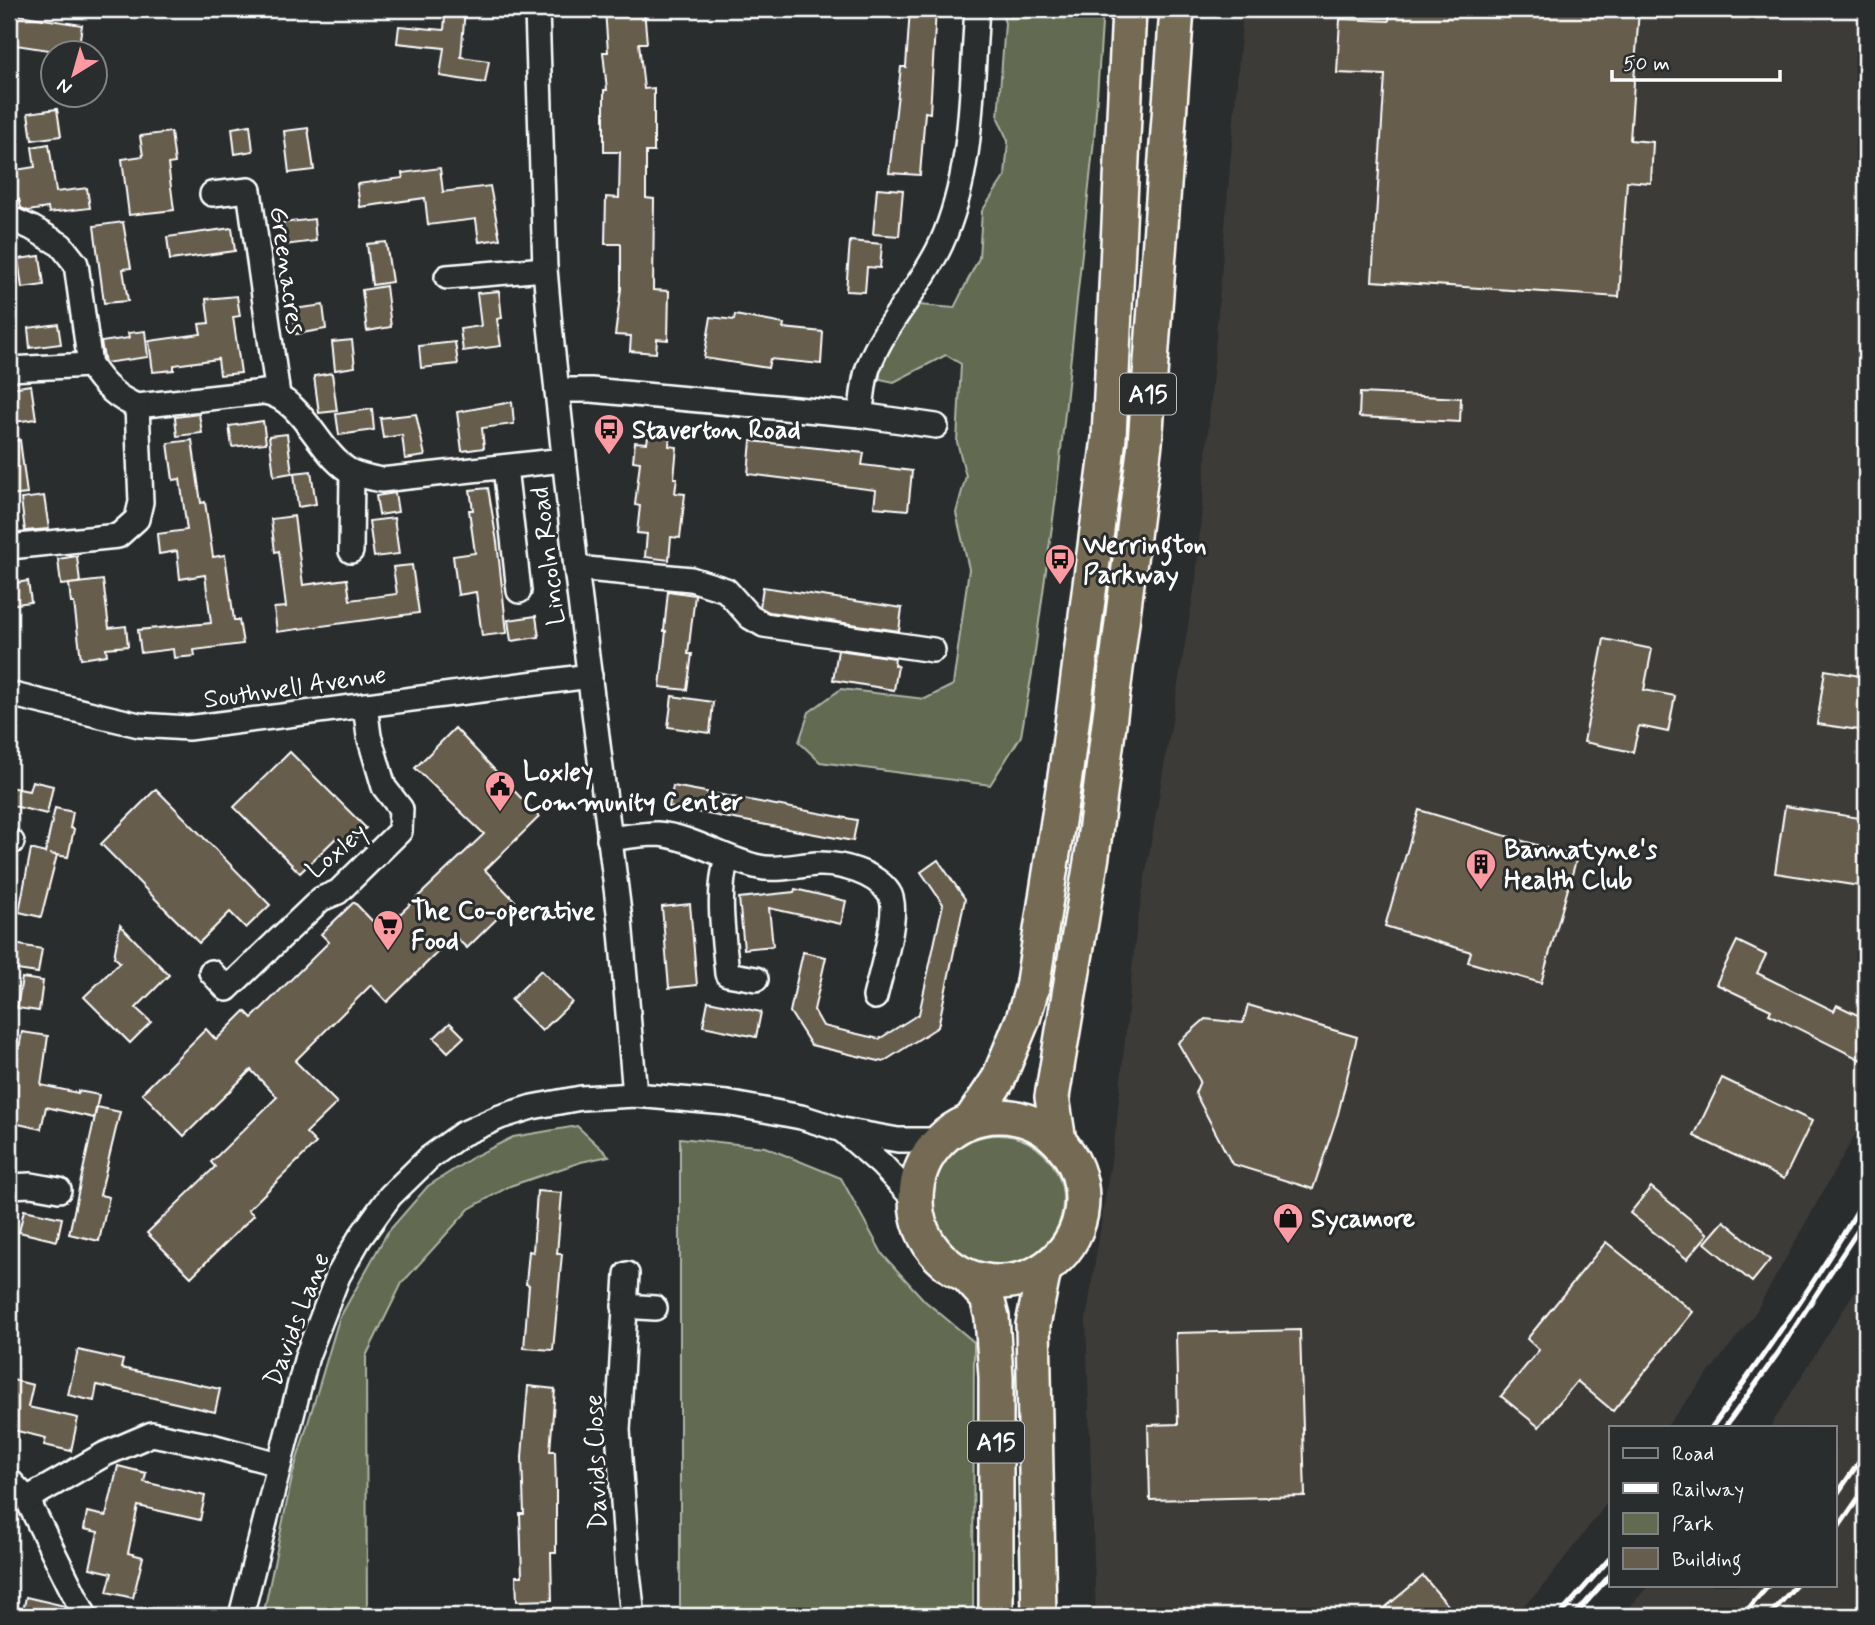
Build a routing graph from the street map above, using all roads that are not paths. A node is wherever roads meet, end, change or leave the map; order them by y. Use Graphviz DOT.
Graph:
graph roads {
  1 [pos="537,9"];
  2 [pos="977,9"];
  3 [pos="1129,9"];
  4 [pos="1177,9"];
  5 [pos="212,194"];
  6 [pos="9,218"];
  7 [pos="545,269"];
  8 [pos="447,277"];
  9 [pos="90,365"];
  10 [pos="9,369"];
  11 [pos="557,390"];
  12 [pos="278,395"];
  13 [pos="137,406"];
  14 [pos="860,415"];
  15 [pos="936,426"];
  16 [pos="564,460"];
  17 [pos="505,467"];
  18 [pos="352,473"];
  19 [pos="9,547"];
  20 [pos="351,551"];
  21 [pos="576,568"];
  22 [pos="519,591"];
  23 [pos="933,650"];
  24 [pos="590,677"];
  25 [pos="9,694"];
  26 [pos="365,705"];
  27 [pos="609,839"];
  28 [pos="727,858"];
  29 [pos="211,972"];
  30 [pos="756,979"];
  31 [pos="875,997"];
  32 [pos="635,1095"];
  33 [pos="971,1120"];
  34 [pos="842,1130"];
  35 [pos="939,1140"];
  36 [pos="1059,1141"];
  37 [pos="9,1186"];
  38 [pos="59,1190"];
  39 [pos="915,1200"];
  40 [pos="1044,1270"];
  41 [pos="627,1274"];
  42 [pos="967,1276"];
  43 [pos="624,1306"];
  44 [pos="655,1308"];
  45 [pos="278,1464"];
  46 [pos="9,1480"];
  47 [pos="27,1499"];
  48 [pos="85,1616"];
  49 [pos="241,1616"];
  50 [pos="633,1616"];
  51 [pos="996,1616"];
  52 [pos="1039,1616"];
  1 -- 7 [label="street, Lincoln Road"];
  2 -- 14 [label="street"];
  3 -- 33 [label="highway, A15"];
  4 -- 36 [label="highway, A15"];
  5 -- 12 [label="street, Greenacres"];
  6 -- 9 [label="street"];
  7 -- 8 [label="street"];
  7 -- 11 [label="street, Lincoln Road"];
  9 -- 10 [label="street"];
  9 -- 13 [label="street"];
  11 -- 14 [label="street"];
  11 -- 16 [label="street, Lincoln Road"];
  12 -- 13 [label="street"];
  12 -- 18 [label="street"];
  13 -- 19 [label="street"];
  14 -- 15 [label="street"];
  16 -- 17 [label="street"];
  16 -- 21 [label="street, Lincoln Road"];
  17 -- 18 [label="street"];
  17 -- 22 [label="street"];
  18 -- 20 [label="street"];
  21 -- 23 [label="street"];
  21 -- 24 [label="street, Lincoln Road"];
  24 -- 26 [label="street, Southwell Avenue"];
  24 -- 27 [label="street, Lincoln Road"];
  25 -- 26 [label="street, Southwell Avenue"];
  26 -- 29 [label="street, Loxley"];
  27 -- 28 [label="street"];
  27 -- 32 [label="street, Lincoln Road"];
  28 -- 30 [label="street"];
  28 -- 31 [label="street"];
  32 -- 34 [label="street, Davids Lane"];
  32 -- 45 [label="street, Davids Lane"];
  33 -- 35 [label="highway"];
  33 -- 36 [label="highway"];
  34 -- 35 [label="street, Davids Lane"];
  34 -- 39 [label="street, Davids Lane"];
  35 -- 39 [label="highway"];
  36 -- 40 [label="highway"];
  37 -- 38 [label="street"];
  39 -- 42 [label="highway"];
  40 -- 42 [label="highway"];
  40 -- 52 [label="highway, A15"];
  41 -- 43 [label="street, Davids Close"];
  42 -- 51 [label="highway, A15"];
  43 -- 44 [label="street"];
  43 -- 50 [label="street, Davids Close"];
  45 -- 47 [label="street"];
  45 -- 49 [label="street, Davids Lane"];
  46 -- 47 [label="street"];
  47 -- 48 [label="street"];
}
